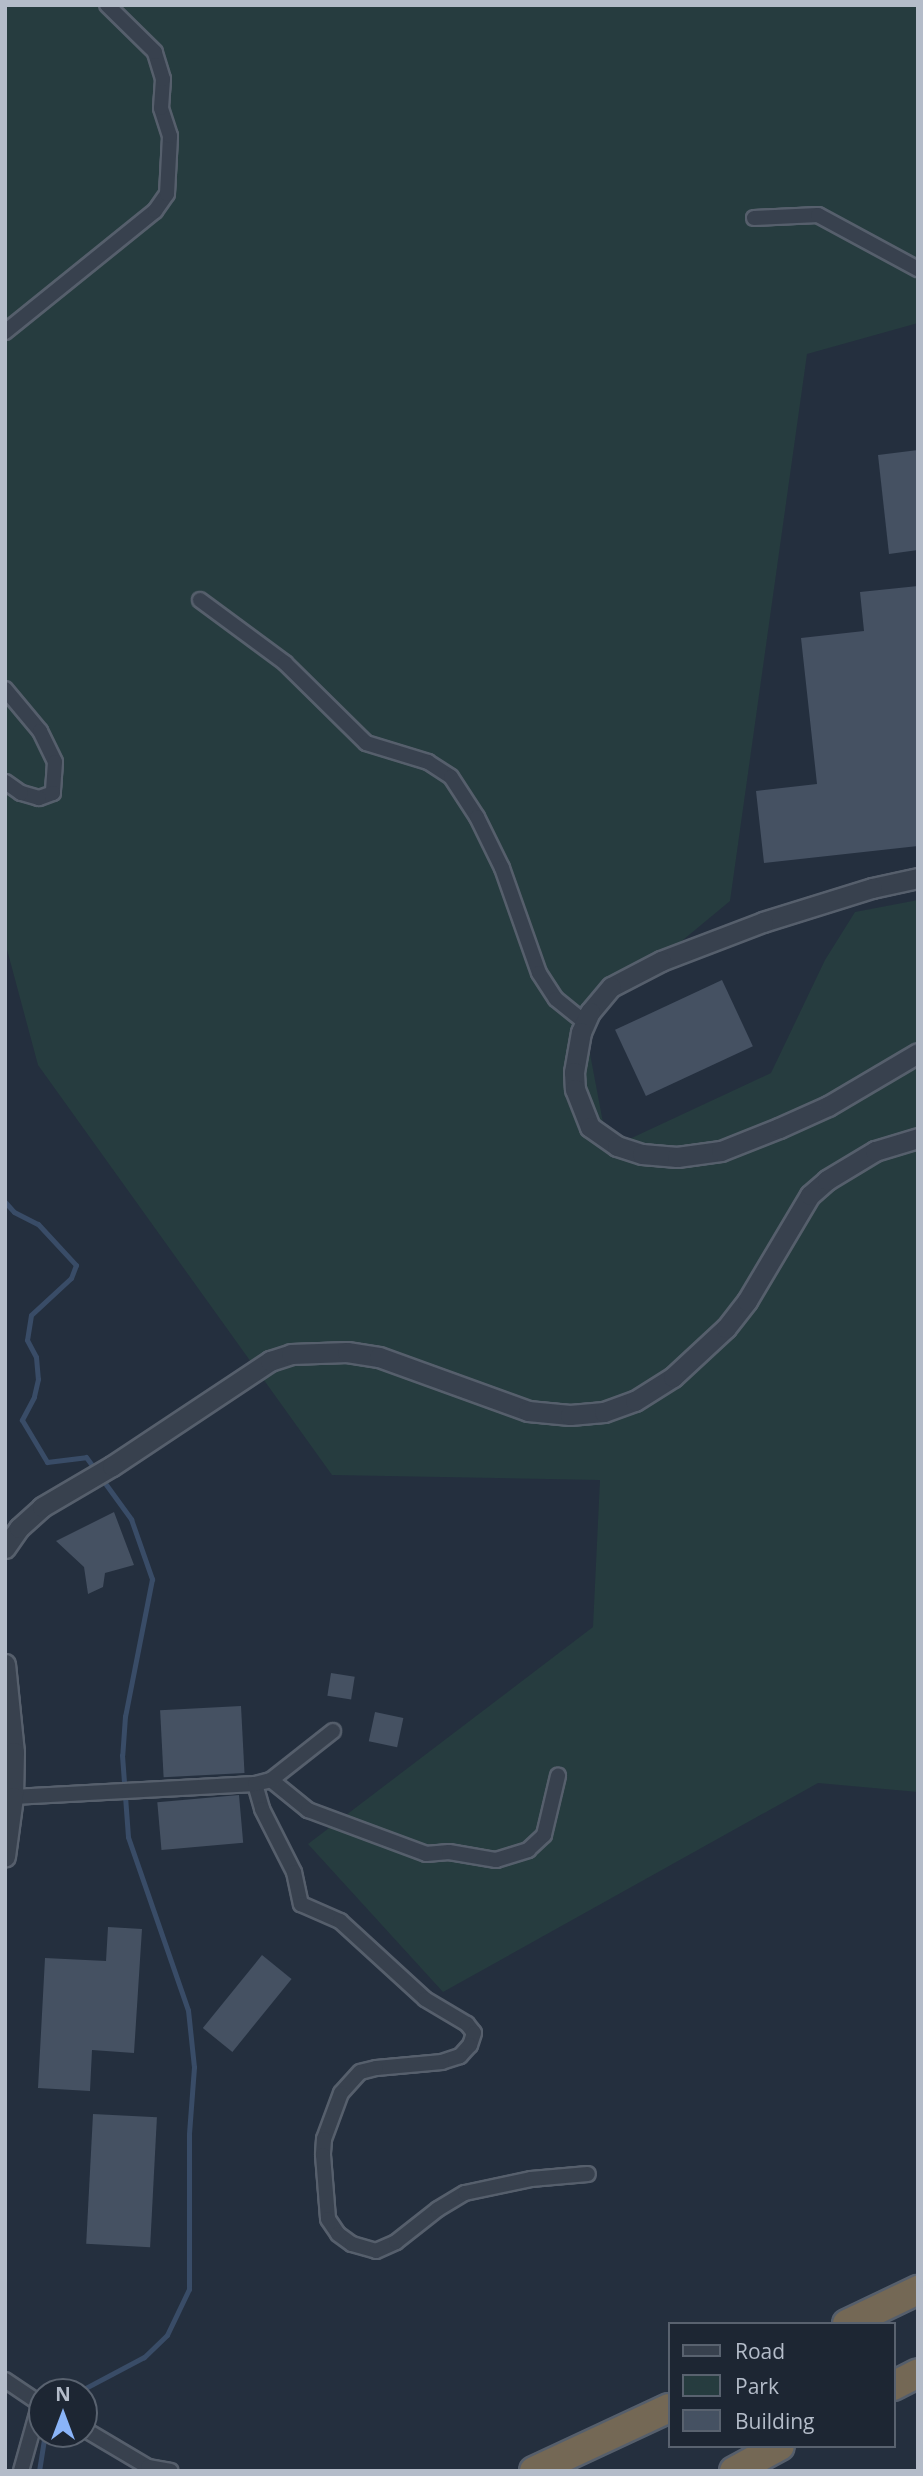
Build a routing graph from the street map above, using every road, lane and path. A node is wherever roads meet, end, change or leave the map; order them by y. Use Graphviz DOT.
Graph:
graph roads {
  1 [pos="107,5"];
  2 [pos="754,218"];
  3 [pos="918,269"];
  4 [pos="5,332"];
  5 [pos="201,600"];
  6 [pos="5,688"];
  7 [pos="5,782"];
  8 [pos="918,878"];
  9 [pos="584,1022"];
  10 [pos="918,1053"];
  11 [pos="918,1138"];
  12 [pos="5,1548"];
  13 [pos="5,1664"];
  14 [pos="333,1731"];
  15 [pos="558,1776"];
  16 [pos="271,1780"];
  17 [pos="256,1784"];
  18 [pos="10,1805"];
  19 [pos="5,1856"];
  20 [pos="588,2174"];
  21 [pos="918,2290"];
  22 [pos="851,2322"];
  23 [pos="5,2380"];
  24 [pos="28,2395"];
  25 [pos="668,2408"];
  26 [pos="98,2437"];
  27 [pos="28,2445"];
  28 [pos="776,2448"];
  29 [pos="20,2471"];
  30 [pos="171,2471"];
  31 [pos="534,2471"];
  32 [pos="734,2471"];
  1 -- 4 [label="street"];
  2 -- 3 [label="street"];
  5 -- 9 [label="street"];
  6 -- 7 [label="street"];
  8 -- 9 [label="street"];
  9 -- 10 [label="street"];
  11 -- 12 [label="street"];
  13 -- 18 [label="street"];
  14 -- 16 [label="street"];
  15 -- 16 [label="street"];
  16 -- 17 [label="street"];
  17 -- 18 [label="street"];
  17 -- 20 [label="street"];
  18 -- 19 [label="street"];
  21 -- 22 [label="highway"];
  23 -- 24 [label="street"];
  25 -- 31 [label="highway"];
  26 -- 30 [label="street"];
  27 -- 29 [label="street"];
  28 -- 32 [label="highway"];
}
